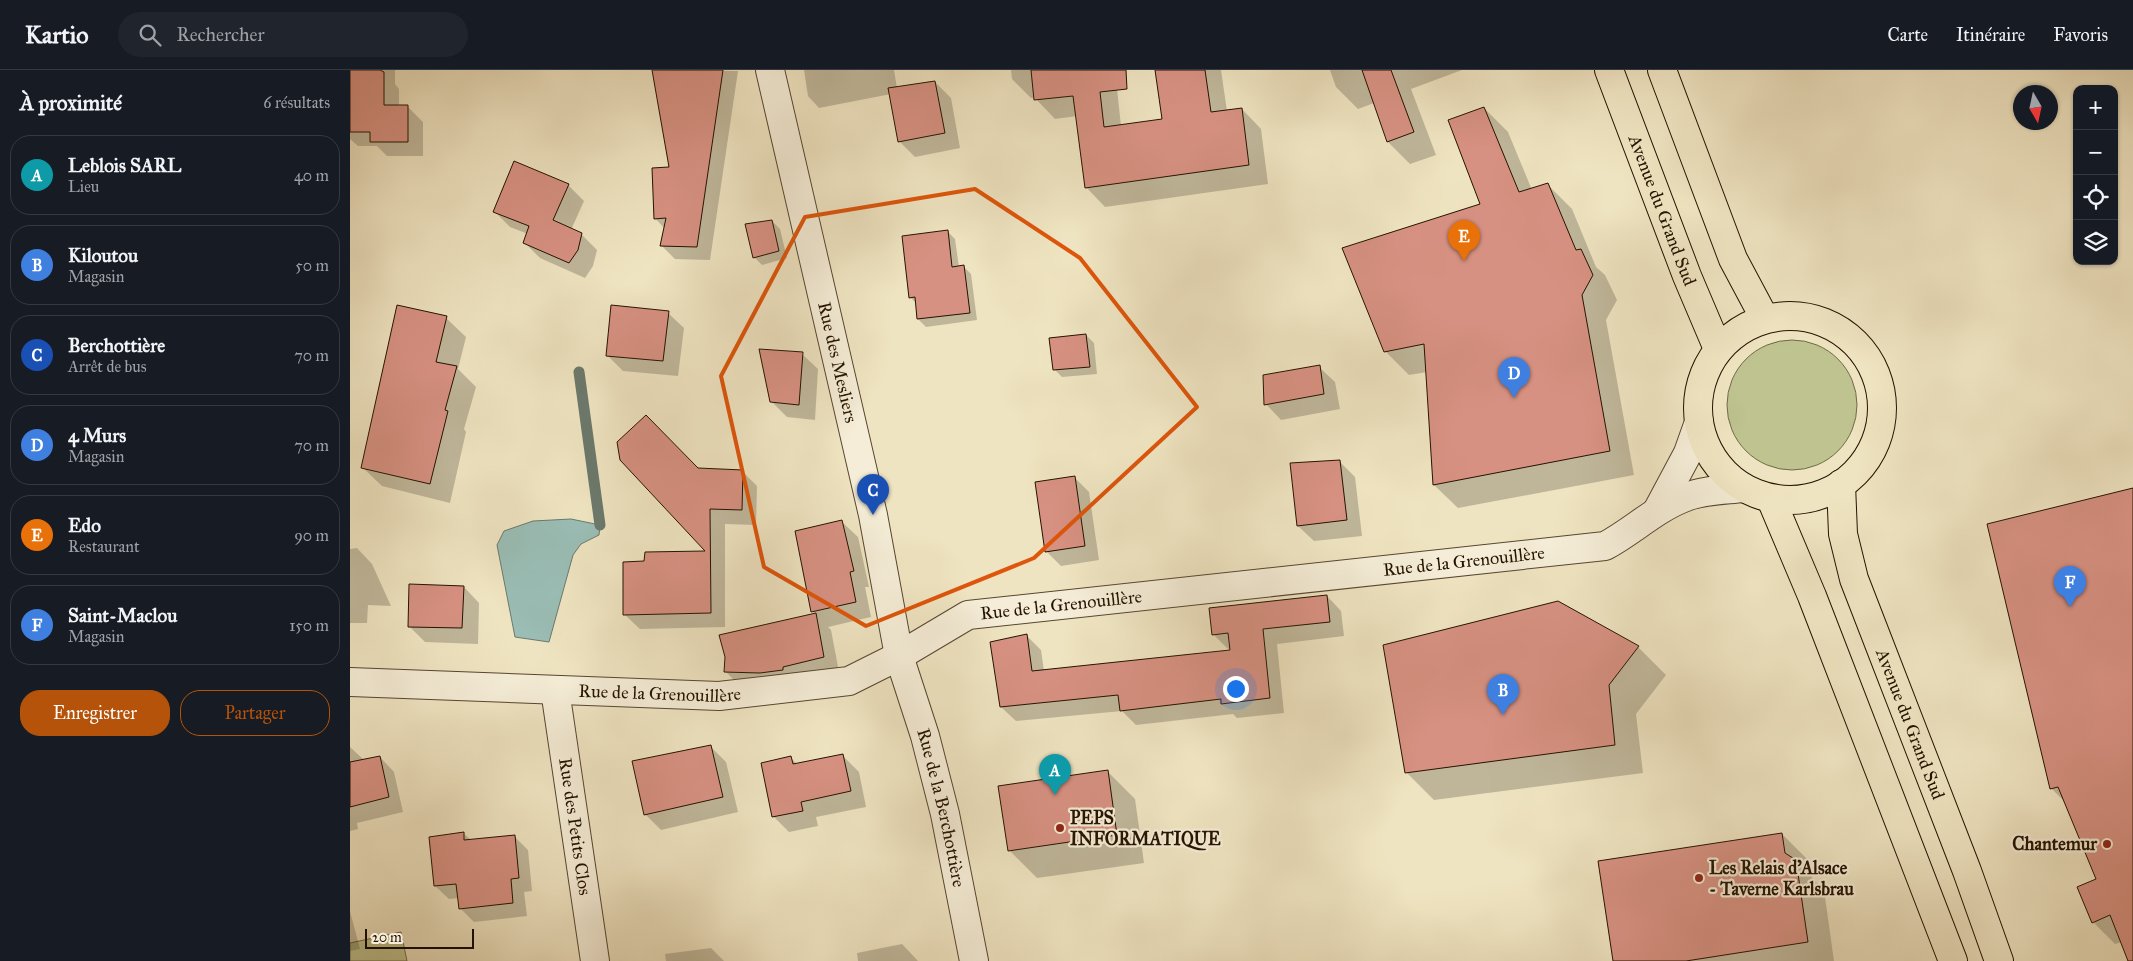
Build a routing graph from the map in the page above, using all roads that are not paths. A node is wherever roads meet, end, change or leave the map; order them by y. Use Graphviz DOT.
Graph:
graph roads {
  1 [pos="770,70"];
  2 [pos="1609,70"];
  3 [pos="1662,70"];
  4 [pos="1765,319"];
  5 [pos="1718,350"];
  6 [pos="1699,422"];
  7 [pos="1841,484"];
  8 [pos="1743,488"];
  9 [pos="1771,498"];
  10 [pos="1657,510"];
  11 [pos="899,656"];
  12 [pos="350,682"];
  13 [pos="555,690"];
  14 [pos="595,961"];
  15 [pos="974,961"];
  16 [pos="1953,961"];
  17 [pos="1999,961"];
  1 -- 11 [label="street, Rue des Mesliers"];
  2 -- 5 [label="main road, Avenue du Grand Sud"];
  3 -- 4 [label="main road"];
  4 -- 5 [label="main road"];
  4 -- 7 [label="main road"];
  5 -- 6 [label="main road"];
  6 -- 8 [label="main road"];
  6 -- 10 [label="street, Rue de la Grenouillère"];
  7 -- 9 [label="main road"];
  7 -- 17 [label="main road, Avenue du Grand Sud"];
  8 -- 9 [label="main road"];
  8 -- 10 [label="street, Rue de la Grenouillère"];
  9 -- 16 [label="main road"];
  10 -- 11 [label="street, Rue de la Grenouillère"];
  11 -- 13 [label="street, Rue de la Grenouillère"];
  11 -- 15 [label="street, Rue de la Berchottière"];
  12 -- 13 [label="street, Rue de la Grenouillère"];
  13 -- 14 [label="street, Rue des Petits Clos"];
}
